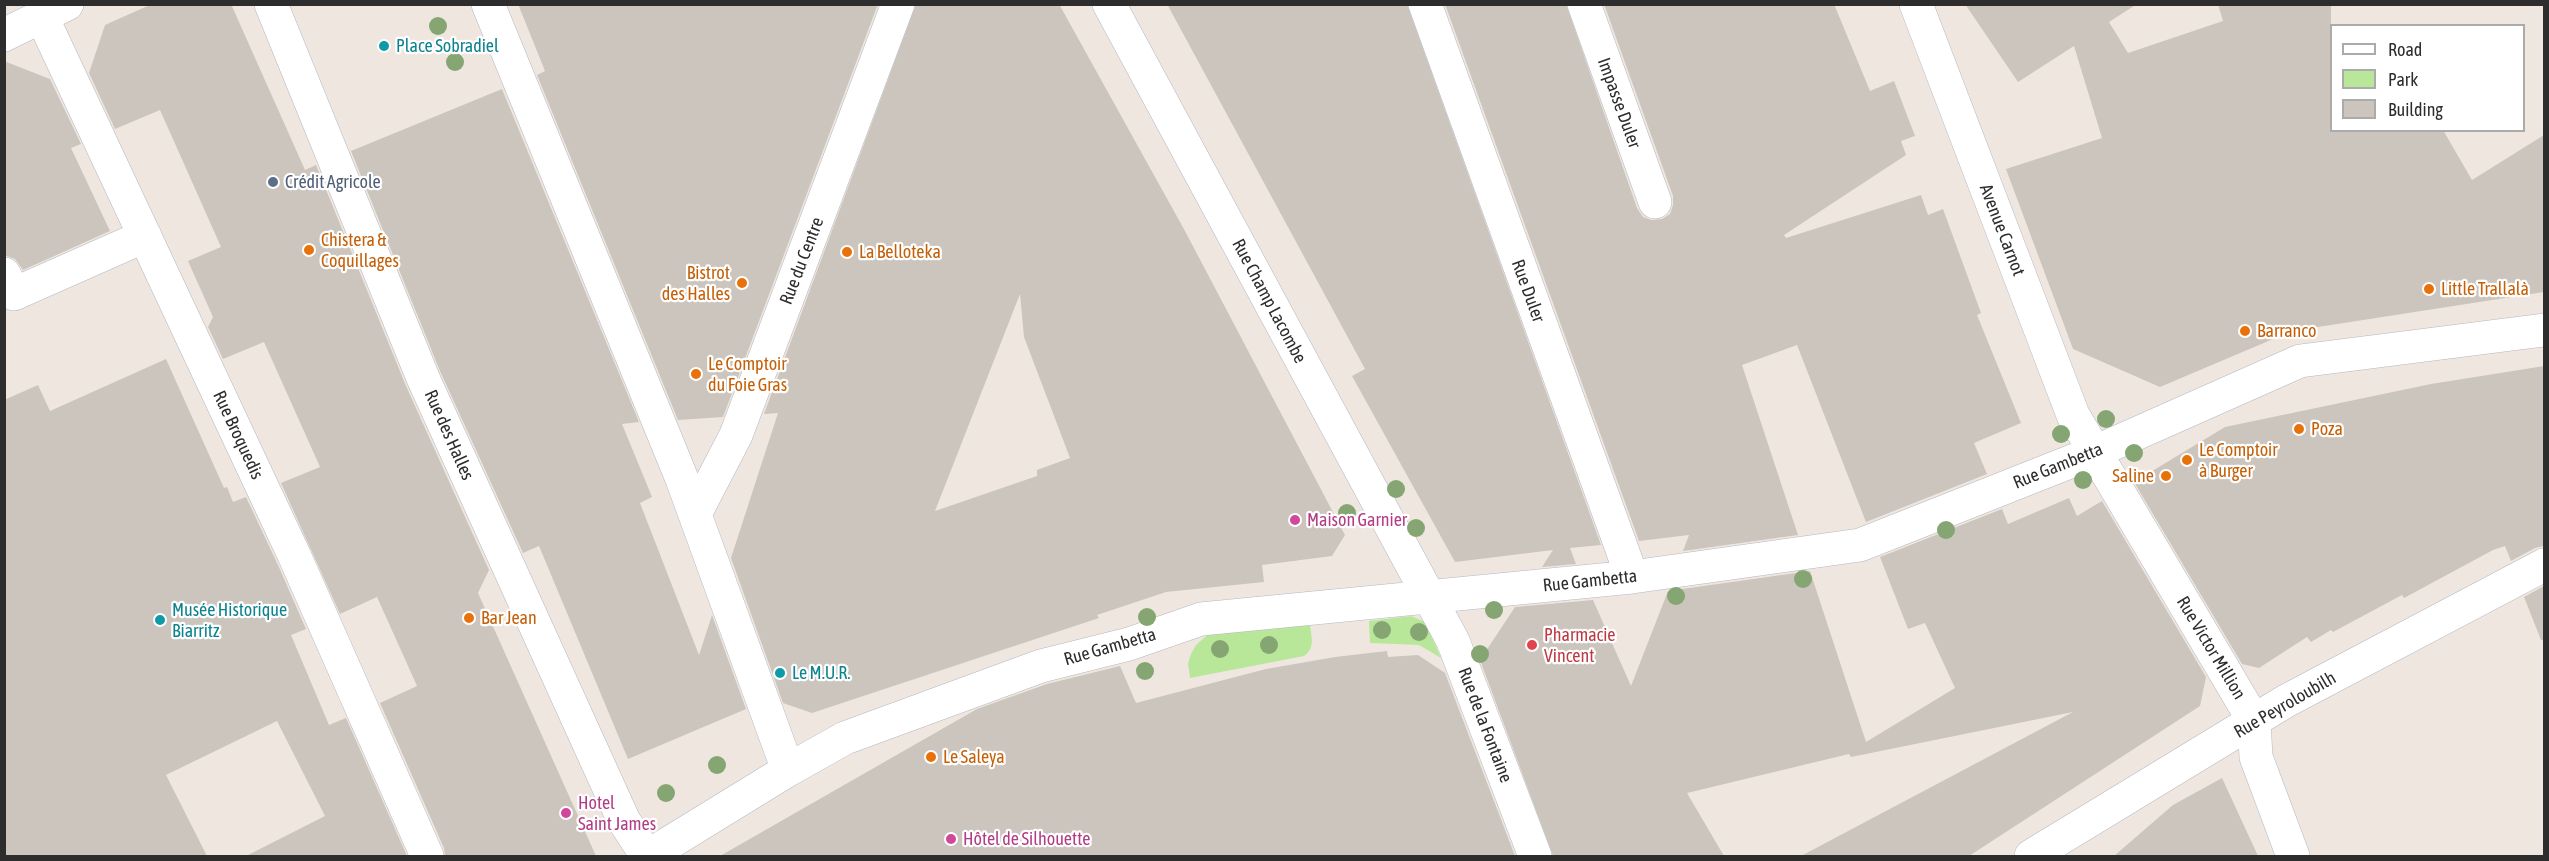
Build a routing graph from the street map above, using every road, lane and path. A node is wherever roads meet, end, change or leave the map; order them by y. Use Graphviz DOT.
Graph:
graph roads {
  1 [pos="271,4"];
  2 [pos="488,4"];
  3 [pos="898,4"];
  4 [pos="1109,4"];
  5 [pos="1425,4"];
  6 [pos="1584,4"];
  7 [pos="1916,4"];
  8 [pos="54,11"];
  9 [pos="4,35"];
  10 [pos="1655,202"];
  11 [pos="145,236"];
  12 [pos="4,274"];
  13 [pos="2544,330"];
  14 [pos="2095,452"];
  15 [pos="695,514"];
  16 [pos="2544,565"];
  17 [pos="1632,577"];
  18 [pos="1430,597"];
  19 [pos="2254,721"];
  20 [pos="788,770"];
  21 [pos="427,856"];
  22 [pos="647,856"];
  23 [pos="1535,856"];
  24 [pos="2031,856"];
  25 [pos="2293,856"];
  1 -- 22 [label="street, Rue des Halles"];
  2 -- 15 [label="street"];
  3 -- 15 [label="street, Rue du Centre"];
  4 -- 18 [label="street, Rue Champ Lacombe"];
  5 -- 17 [label="street, Rue Duler"];
  6 -- 10 [label="street, Impasse Duler"];
  7 -- 14 [label="street, Avenue Carnot"];
  8 -- 9 [label="street"];
  8 -- 11 [label="street, Rue Broquedis"];
  11 -- 12 [label="street"];
  11 -- 21 [label="street, Rue Broquedis"];
  13 -- 14 [label="street, Rue Gambetta"];
  14 -- 17 [label="street, Rue Gambetta"];
  14 -- 19 [label="street, Rue Victor Million"];
  15 -- 20 [label="street"];
  16 -- 19 [label="street, Rue Peyroloubilh"];
  17 -- 18 [label="street, Rue Gambetta"];
  18 -- 20 [label="street, Rue Gambetta"];
  18 -- 23 [label="street, Rue de la Fontaine"];
  19 -- 24 [label="street, Rue Peyroloubilh"];
  19 -- 25 [label="street, Rue Victor Million"];
  20 -- 22 [label="street, Rue Gambetta"];
}
